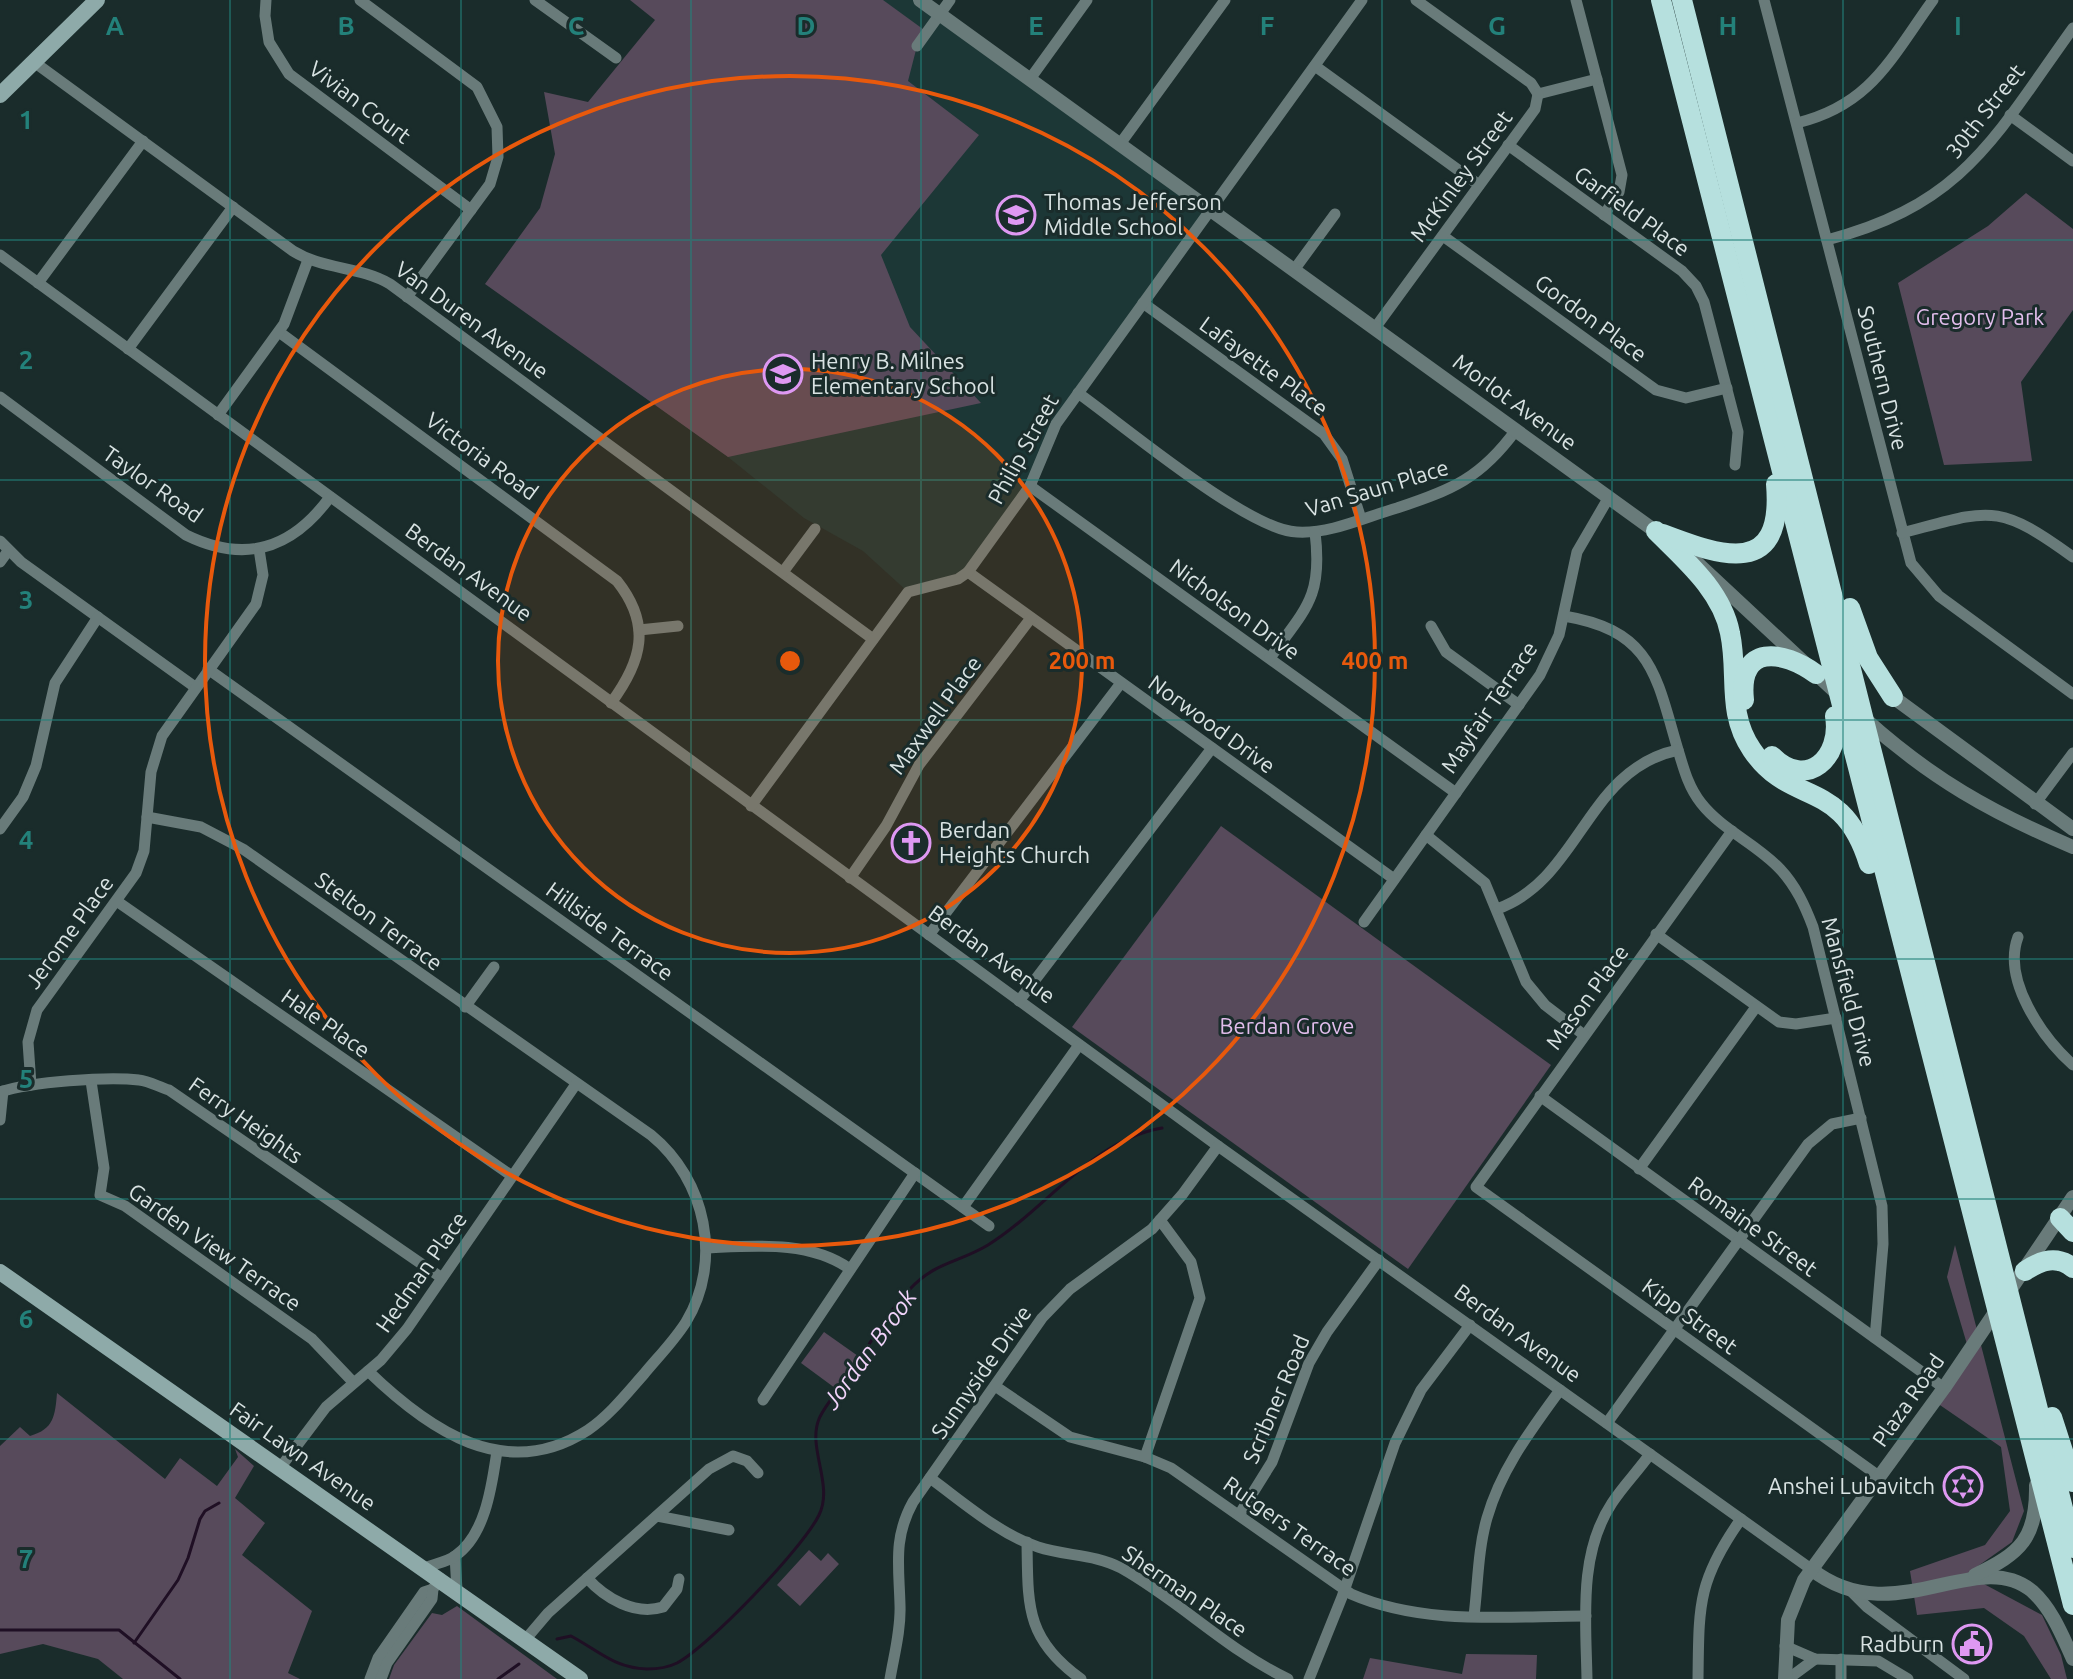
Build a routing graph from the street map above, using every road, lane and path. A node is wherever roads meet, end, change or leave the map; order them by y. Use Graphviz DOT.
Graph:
graph roads {
  1 [pos="97,0"];
  2 [pos="266,0"];
  3 [pos="360,0"];
  4 [pos="535,0"];
  5 [pos="920,0"];
  6 [pos="950,0"];
  7 [pos="1087,0"];
  8 [pos="1225,0"];
  9 [pos="1362,0"];
  10 [pos="1416,0"];
  11 [pos="1576,0"];
  12 [pos="1661,0"];
  13 [pos="1682,0"];
  14 [pos="1933,0"];
  15 [pos="1767,1"];
  16 [pos="940,14"];
  17 [pos="2073,28"];
  18 [pos="917,46"];
  19 [pos="616,58"];
  20 [pos="34,62"];
  21 [pos="1315,66"];
  22 [pos="1030,79"];
  23 [pos="1597,79"];
  24 [pos="1538,94"];
  25 [pos="0,95"];
  26 [pos="2010,115"];
  27 [pos="1797,123"];
  28 [pos="143,141"];
  29 [pos="1120,144"];
  30 [pos="1508,145"];
  31 [pos="2073,161"];
  32 [pos="1479,185"];
  33 [pos="233,207"];
  34 [pos="471,210"];
  35 [pos="1211,210"];
  36 [pos="1335,214"];
  37 [pos="1604,215"];
  38 [pos="1443,236"];
  39 [pos="1827,240"];
  40 [pos="0,255"];
  41 [pos="308,260"];
  42 [pos="1294,270"];
  43 [pos="38,283"];
  44 [pos="407,297"];
  45 [pos="1143,303"];
  46 [pos="1763,317"];
  47 [pos="1375,328"];
  48 [pos="279,332"];
  49 [pos="128,349"];
  50 [pos="1727,388"];
  51 [pos="1078,393"];
  52 [pos="0,397"];
  53 [pos="1765,410"];
  54 [pos="218,415"];
  55 [pos="1516,430"];
  56 [pos="1735,465"];
  57 [pos="1030,486"];
  58 [pos="330,497"];
  59 [pos="1609,497"];
  60 [pos="1361,519"];
  61 [pos="815,529"];
  62 [pos="1656,531"];
  63 [pos="1315,532"];
  64 [pos="1902,533"];
  65 [pos="4,546"];
  66 [pos="259,549"];
  67 [pos="2071,552"];
  68 [pos="0,562"];
  69 [pos="783,572"];
  70 [pos="968,572"];
  71 [pos="1564,616"];
  72 [pos="98,617"];
  73 [pos="1031,618"];
  74 [pos="1820,625"];
  75 [pos="678,626"];
  76 [pos="1431,626"];
  77 [pos="639,630"];
  78 [pos="873,639"];
  79 [pos="1270,658"];
  80 [pos="208,669"];
  81 [pos="1816,674"];
  82 [pos="1121,683"];
  83 [pos="195,687"];
  84 [pos="2073,694"];
  85 [pos="1893,697"];
  86 [pos="611,703"];
  87 [pos="1519,705"];
  88 [pos="1212,748"];
  89 [pos="1678,750"];
  90 [pos="2073,753"];
  91 [pos="1456,793"];
  92 [pos="2035,804"];
  93 [pos="751,806"];
  94 [pos="147,817"];
  95 [pos="1,827"];
  96 [pos="2073,829"];
  97 [pos="1732,831"];
  98 [pos="1426,835"];
  99 [pos="2073,847"];
  100 [pos="850,878"];
  101 [pos="1394,879"];
  102 [pos="118,902"];
  103 [pos="1497,909"];
  104 [pos="1364,922"];
  105 [pos="1656,934"];
  106 [pos="929,935"];
  107 [pos="2018,937"];
  108 [pos="494,967"];
  109 [pos="1019,1001"];
  110 [pos="465,1007"];
  111 [pos="1756,1007"];
  112 [pos="1836,1018"];
  113 [pos="1584,1035"];
  114 [pos="1079,1045"];
  115 [pos="2073,1065"];
  116 [pos="91,1081"];
  117 [pos="576,1084"];
  118 [pos="31,1085"];
  119 [pos="2,1091"];
  120 [pos="1540,1096"];
  121 [pos="1861,1118"];
  122 [pos="0,1120"];
  123 [pos="1218,1146"];
  124 [pos="1639,1169"];
  125 [pos="915,1173"];
  126 [pos="512,1176"];
  127 [pos="1476,1187"];
  128 [pos="2073,1197"];
  129 [pos="963,1207"];
  130 [pos="1160,1220"];
  131 [pos="2067,1225"];
  132 [pos="989,1226"];
  133 [pos="1739,1240"];
  134 [pos="706,1248"];
  135 [pos="1379,1260"];
  136 [pos="2073,1268"];
  137 [pos="850,1269"];
  138 [pos="1994,1271"];
  139 [pos="2025,1271"];
  140 [pos="0,1272"];
  141 [pos="442,1278"];
  142 [pos="1470,1325"];
  143 [pos="2013,1325"];
  144 [pos="1675,1330"];
  145 [pos="1875,1338"];
  146 [pos="368,1371"];
  147 [pos="353,1382"];
  148 [pos="995,1386"];
  149 [pos="1944,1388"];
  150 [pos="1560,1390"];
  151 [pos="763,1400"];
  152 [pos="1607,1423"];
  153 [pos="497,1451"];
  154 [pos="1650,1454"];
  155 [pos="1145,1457"];
  156 [pos="2035,1459"];
  157 [pos="280,1468"];
  158 [pos="758,1473"];
  159 [pos="1880,1477"];
  160 [pos="930,1478"];
  161 [pos="2073,1482"];
  162 [pos="1239,1515"];
  163 [pos="657,1516"];
  164 [pos="1741,1519"];
  165 [pos="729,1530"];
  166 [pos="1027,1542"];
  167 [pos="2073,1548"];
  168 [pos="455,1556"];
  169 [pos="425,1568"];
  170 [pos="1811,1569"];
  171 [pos="587,1578"];
  172 [pos="679,1579"];
  173 [pos="1964,1581"];
  174 [pos="437,1584"];
  175 [pos="457,1590"];
  176 [pos="1345,1590"];
  177 [pos="1852,1592"];
  178 [pos="2073,1605"];
  179 [pos="1474,1616"];
  180 [pos="1586,1616"];
  181 [pos="525,1640"];
  182 [pos="1785,1646"];
  183 [pos="1815,1659"];
  184 [pos="1841,1659"];
  185 [pos="2073,1659"];
  186 [pos="370,1679"];
  187 [pos="381,1679"];
  188 [pos="580,1679"];
  189 [pos="890,1679"];
  190 [pos="1081,1679"];
  191 [pos="1288,1679"];
  192 [pos="1309,1679"];
  193 [pos="1587,1679"];
  194 [pos="1698,1679"];
  195 [pos="1786,1679"];
  196 [pos="1841,1679"];
  197 [pos="1908,1679"];
  198 [pos="1964,1679"];
  1 -- 20 [label="main road"];
  2 -- 34 [label="street, Vivian Court"];
  3 -- 34 [label="street"];
  4 -- 19 [label="street"];
  5 -- 16 [label="street, Morlot Avenue"];
  6 -- 16 [label="street"];
  7 -- 22 [label="street"];
  8 -- 29 [label="street"];
  9 -- 21 [label="street, Philip Street"];
  10 -- 24 [label="street"];
  11 -- 23 [label="street"];
  12 -- 53 [label="highway"];
  13 -- 46 [label="highway"];
  14 -- 27 [label="street"];
  15 -- 27 [label="street, Southern Drive"];
  16 -- 18 [label="street"];
  16 -- 22 [label="street, Morlot Avenue"];
  17 -- 26 [label="street, 30th Street"];
  20 -- 25 [label="main road"];
  20 -- 28 [label="street, Van Duren Avenue"];
  21 -- 32 [label="street"];
  21 -- 35 [label="street, Philip Street"];
  22 -- 29 [label="street, Morlot Avenue"];
  23 -- 24 [label="street"];
  23 -- 37 [label="street"];
  24 -- 30 [label="street, McKinley Street"];
  26 -- 31 [label="street"];
  26 -- 39 [label="street, 30th Street"];
  27 -- 39 [label="street, Southern Drive"];
  28 -- 33 [label="street, Van Duren Avenue"];
  28 -- 43 [label="street"];
  29 -- 35 [label="street, Morlot Avenue"];
  30 -- 32 [label="street, McKinley Street"];
  30 -- 37 [label="street, Garfield Place"];
  32 -- 38 [label="street, McKinley Street"];
  33 -- 41 [label="street, Van Duren Avenue"];
  33 -- 49 [label="street"];
  34 -- 44 [label="street"];
  35 -- 42 [label="street, Morlot Avenue"];
  35 -- 45 [label="street, Philip Street"];
  36 -- 42 [label="street"];
  37 -- 50 [label="street, Garfield Place"];
  38 -- 47 [label="street, McKinley Street"];
  38 -- 50 [label="street, Gordon Place"];
  39 -- 64 [label="street, Southern Drive"];
  40 -- 43 [label="street, Berdan Avenue"];
  41 -- 44 [label="street, Van Duren Avenue"];
  41 -- 48 [label="street"];
  42 -- 47 [label="street, Morlot Avenue"];
  43 -- 49 [label="street, Berdan Avenue"];
  44 -- 69 [label="street, Van Duren Avenue"];
  45 -- 51 [label="street, Philip Street"];
  45 -- 60 [label="street, Lafayette Place"];
  46 -- 85 [label="highway"];
  46 -- 138 [label="highway"];
  47 -- 55 [label="street, Morlot Avenue"];
  48 -- 54 [label="street"];
  48 -- 77 [label="street, Victoria Road"];
  49 -- 54 [label="street, Berdan Avenue"];
  50 -- 56 [label="street, Garfield Place"];
  51 -- 57 [label="street, Philip Street"];
  51 -- 63 [label="street, Van Saun Place"];
  52 -- 66 [label="street, Taylor Road"];
  53 -- 62 [label="highway"];
  53 -- 74 [label="highway"];
  54 -- 58 [label="street, Berdan Avenue"];
  55 -- 59 [label="street, Morlot Avenue"];
  55 -- 60 [label="street, Van Saun Place"];
  57 -- 70 [label="street, Philip Street"];
  57 -- 79 [label="street, Nicholson Drive"];
  58 -- 66 [label="street, Taylor Road"];
  58 -- 86 [label="street, Berdan Avenue"];
  59 -- 62 [label="street, Morlot Avenue"];
  59 -- 71 [label="street, Mayfair Terrace"];
  60 -- 63 [label="street, Van Saun Place"];
  61 -- 69 [label="street"];
  62 -- 81 [label="street, Morlot Avenue"];
  62 -- 138 [label="highway"];
  63 -- 79 [label="street"];
  64 -- 67 [label="street"];
  64 -- 84 [label="street, Southern Drive"];
  65 -- 68 [label="street"];
  65 -- 72 [label="street"];
  66 -- 80 [label="street, Jerome Place"];
  69 -- 78 [label="street, Van Duren Avenue"];
  70 -- 73 [label="street, Norwood Drive"];
  70 -- 78 [label="street"];
  71 -- 87 [label="street, Mayfair Terrace"];
  71 -- 89 [label="street, Mansfield Drive"];
  72 -- 83 [label="street"];
  72 -- 95 [label="street"];
  73 -- 82 [label="street, Norwood Drive"];
  73 -- 100 [label="street, Maxwell Place"];
  74 -- 81 [label="highway"];
  74 -- 138 [label="highway"];
  75 -- 77 [label="street"];
  76 -- 87 [label="street"];
  77 -- 86 [label="street, Victoria Road"];
  78 -- 93 [label="street"];
  79 -- 91 [label="street, Nicholson Drive"];
  80 -- 83 [label="street, Jerome Place"];
  80 -- 125 [label="street, Hillside Terrace"];
  81 -- 99 [label="street, Morlot Avenue"];
  82 -- 88 [label="street, Norwood Drive"];
  82 -- 106 [label="street"];
  83 -- 94 [label="street, Jerome Place"];
  85 -- 92 [label="street"];
  86 -- 93 [label="street, Berdan Avenue"];
  87 -- 91 [label="street, Mayfair Terrace"];
  88 -- 101 [label="street, Norwood Drive"];
  88 -- 109 [label="street"];
  89 -- 97 [label="street, Mansfield Drive"];
  89 -- 103 [label="street"];
  90 -- 92 [label="street"];
  91 -- 98 [label="street, Mayfair Terrace"];
  92 -- 96 [label="street"];
  93 -- 100 [label="street, Berdan Avenue"];
  94 -- 102 [label="street, Jerome Place"];
  94 -- 110 [label="street, Stelton Terrace"];
  97 -- 105 [label="street, Mason Place"];
  97 -- 112 [label="street, Mansfield Drive"];
  98 -- 101 [label="street, Mayfair Terrace"];
  98 -- 103 [label="street"];
  100 -- 106 [label="street, Berdan Avenue"];
  101 -- 104 [label="street, Mayfair Terrace"];
  102 -- 118 [label="street, Jerome Place"];
  102 -- 126 [label="street, Hale Place"];
  103 -- 113 [label="street"];
  105 -- 111 [label="street"];
  105 -- 113 [label="street, Mason Place"];
  106 -- 109 [label="street, Berdan Avenue"];
  107 -- 115 [label="street"];
  108 -- 110 [label="street"];
  109 -- 114 [label="street, Berdan Avenue"];
  110 -- 117 [label="street, Stelton Terrace"];
  111 -- 112 [label="street"];
  111 -- 124 [label="street"];
  112 -- 121 [label="street, Mansfield Drive"];
  113 -- 120 [label="street, Mason Place"];
  114 -- 123 [label="street, Berdan Avenue"];
  114 -- 129 [label="street"];
  116 -- 118 [label="street, Ferry Heights"];
  116 -- 141 [label="street, Ferry Heights"];
  116 -- 147 [label="street, Garden View Terrace"];
  117 -- 126 [label="street, Hedman Place"];
  117 -- 134 [label="street, Stelton Terrace"];
  118 -- 119 [label="street, Ferry Heights"];
  119 -- 122 [label="street"];
  120 -- 124 [label="street, Romaine Street"];
  120 -- 127 [label="street, Mason Place"];
  121 -- 133 [label="street"];
  121 -- 145 [label="street, Mansfield Drive"];
  123 -- 130 [label="street, Sunnyside Drive"];
  123 -- 135 [label="street, Berdan Avenue"];
  124 -- 133 [label="street, Romaine Street"];
  125 -- 129 [label="street, Hillside Terrace"];
  125 -- 137 [label="street"];
  126 -- 141 [label="street, Hedman Place"];
  127 -- 144 [label="street, Kipp Street"];
  128 -- 131 [label="street, Plaza Road"];
  129 -- 132 [label="street, Hillside Terrace"];
  130 -- 148 [label="street, Sunnyside Drive"];
  130 -- 155 [label="street"];
  131 -- 139 [label="street, Plaza Road"];
  133 -- 144 [label="street"];
  133 -- 145 [label="street, Romaine Street"];
  134 -- 137 [label="street"];
  134 -- 153 [label="street, Stelton Terrace"];
  135 -- 142 [label="street, Berdan Avenue"];
  135 -- 162 [label="street, Scribner Road"];
  136 -- 139 [label="highway"];
  137 -- 151 [label="street"];
  138 -- 143 [label="highway"];
  139 -- 149 [label="street, Plaza Road"];
  140 -- 157 [label="main road, Fair Lawn Avenue"];
  141 -- 146 [label="street, Hedman Place"];
  142 -- 150 [label="street, Berdan Avenue"];
  142 -- 176 [label="street"];
  143 -- 156 [label="highway"];
  143 -- 161 [label="highway"];
  143 -- 167 [label="highway"];
  144 -- 152 [label="street"];
  144 -- 159 [label="street, Kipp Street"];
  145 -- 149 [label="street, Romaine Street"];
  146 -- 147 [label="street, Hedman Place"];
  146 -- 153 [label="street"];
  147 -- 157 [label="street, Hedman Place"];
  148 -- 155 [label="street, Rutgers Terrace"];
  148 -- 160 [label="street, Sunnyside Drive"];
  149 -- 159 [label="street, Plaza Road"];
  150 -- 152 [label="street, Berdan Avenue"];
  150 -- 179 [label="street"];
  152 -- 154 [label="street, Berdan Avenue"];
  153 -- 168 [label="street"];
  154 -- 164 [label="street, Berdan Avenue"];
  154 -- 180 [label="street"];
  155 -- 162 [label="street, Rutgers Terrace"];
  156 -- 173 [label="street"];
  156 -- 178 [label="highway"];
  157 -- 169 [label="main road, Fair Lawn Avenue"];
  158 -- 163 [label="street"];
  159 -- 170 [label="street, Plaza Road"];
  160 -- 166 [label="street, Sherman Place"];
  160 -- 189 [label="street, Sunnyside Drive"];
  162 -- 176 [label="street, Rutgers Terrace"];
  163 -- 165 [label="street"];
  163 -- 171 [label="street"];
  164 -- 170 [label="street, Berdan Avenue"];
  164 -- 194 [label="street"];
  166 -- 190 [label="street"];
  166 -- 191 [label="street, Sherman Place"];
  168 -- 169 [label="street"];
  168 -- 175 [label="street"];
  169 -- 174 [label="main road, Fair Lawn Avenue"];
  170 -- 177 [label="street, Berdan Avenue"];
  170 -- 182 [label="street, Plaza Road"];
  171 -- 172 [label="street"];
  171 -- 181 [label="street"];
  173 -- 177 [label="street"];
  173 -- 185 [label="street"];
  174 -- 175 [label="main road, Fair Lawn Avenue"];
  174 -- 186 [label="street"];
  174 -- 187 [label="street"];
  175 -- 181 [label="main road, Fair Lawn Avenue"];
  176 -- 179 [label="street, Rutgers Terrace"];
  176 -- 192 [label="street"];
  177 -- 198 [label="street, Berdan Avenue"];
  179 -- 180 [label="street, Rutgers Terrace"];
  180 -- 193 [label="street"];
  181 -- 188 [label="main road, Fair Lawn Avenue"];
  182 -- 183 [label="street"];
  182 -- 195 [label="street, Plaza Road"];
  183 -- 184 [label="street"];
  183 -- 195 [label="street"];
  184 -- 196 [label="street"];
  184 -- 197 [label="street"];
}
